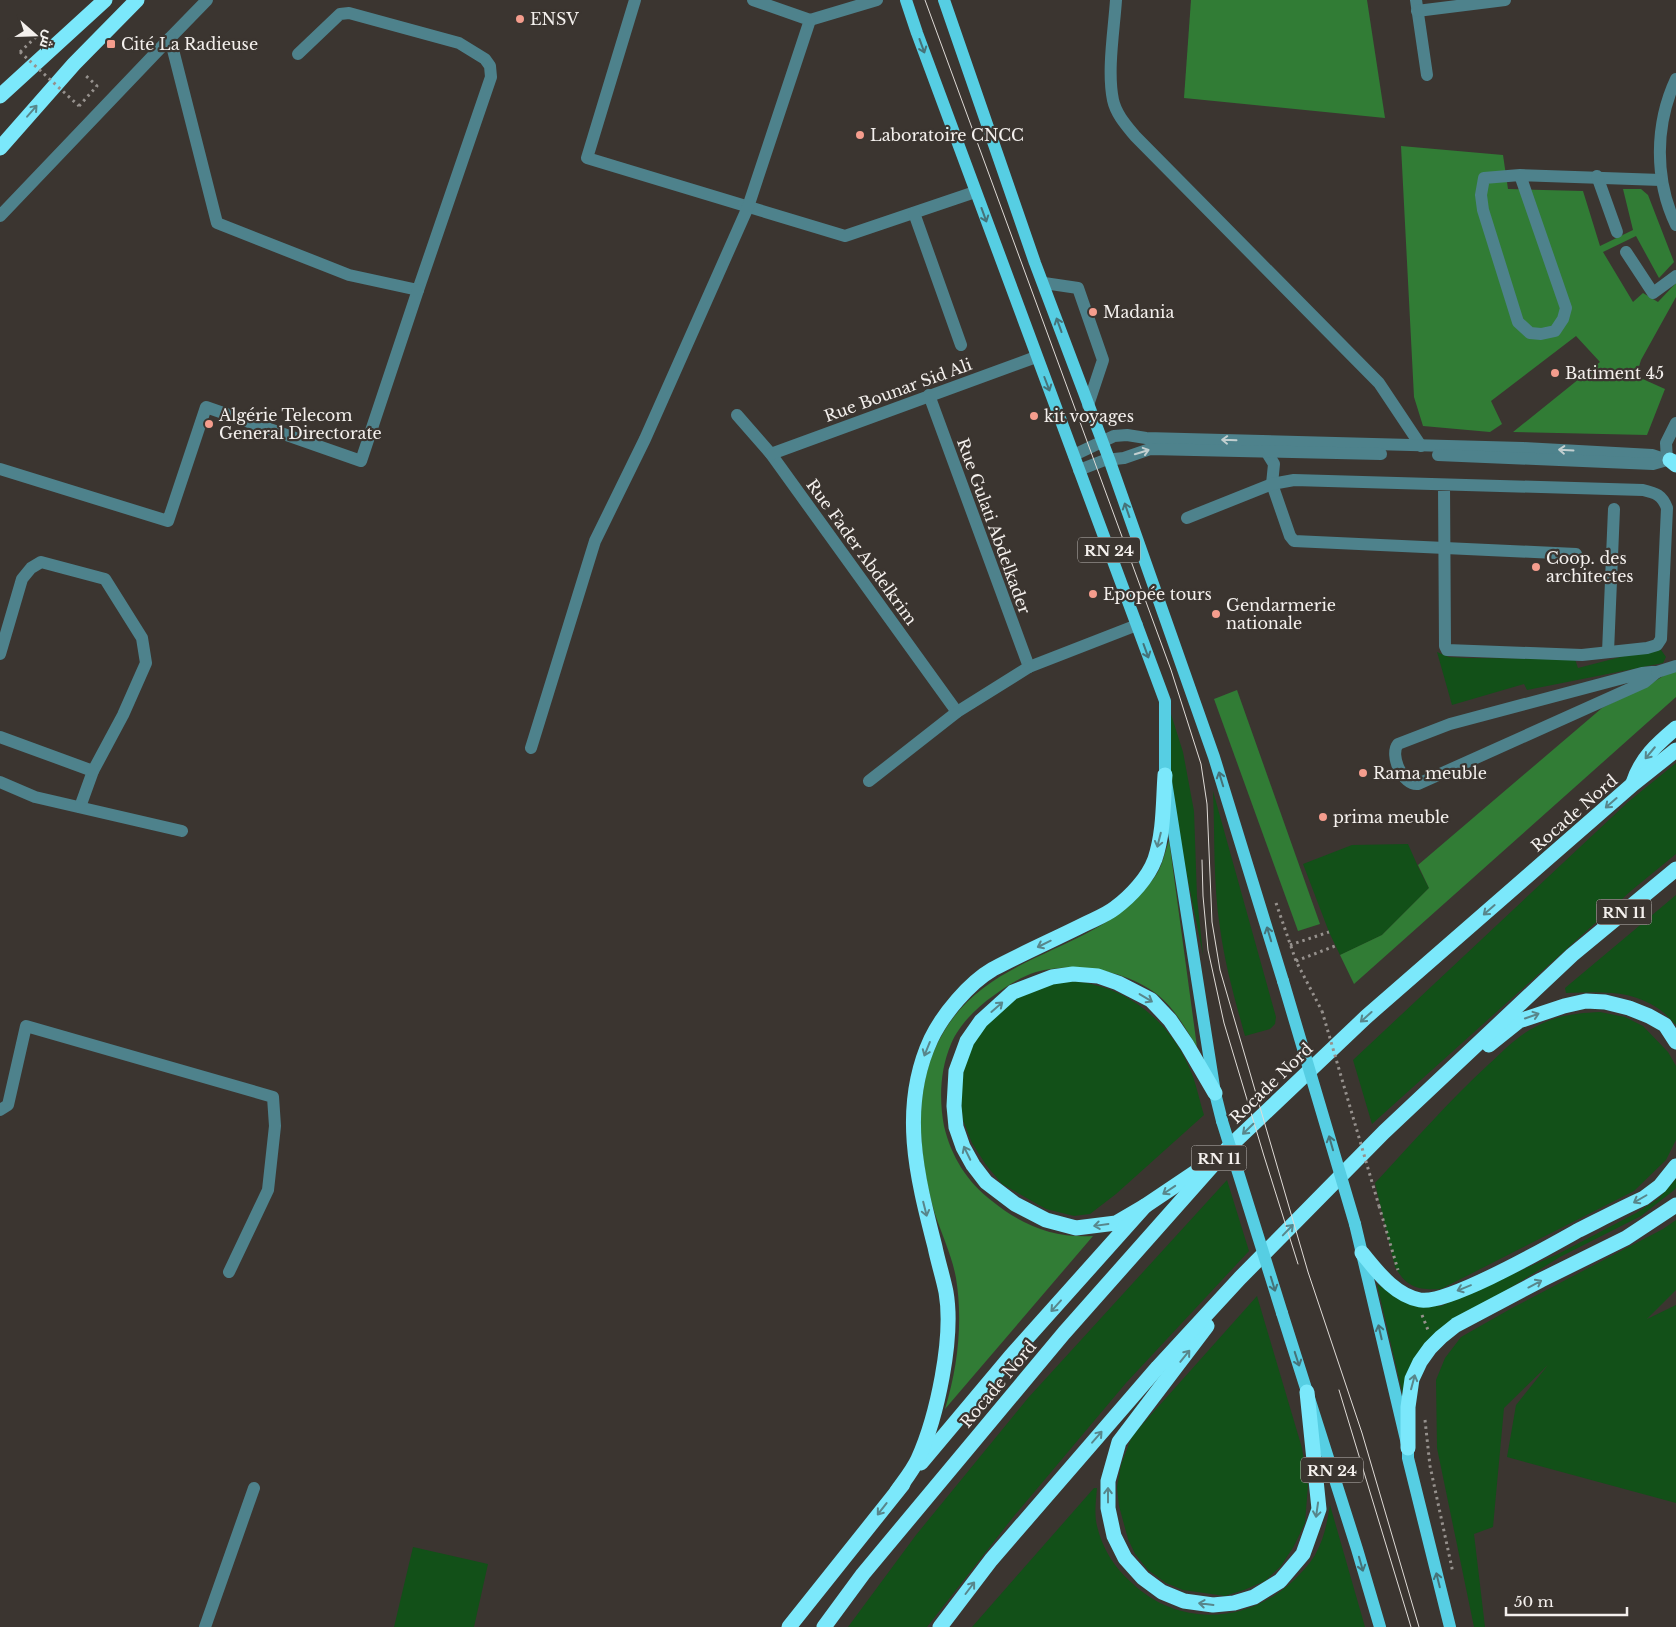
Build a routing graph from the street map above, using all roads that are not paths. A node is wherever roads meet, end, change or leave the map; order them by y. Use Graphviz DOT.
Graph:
graph roads {
  1 [pos="105,0"];
  2 [pos="137,0"];
  3 [pos="207,0"];
  4 [pos="635,0"];
  5 [pos="753,0"];
  6 [pos="877,0"];
  7 [pos="906,0"];
  8 [pos="944,0"];
  9 [pos="1116,0"];
  10 [pos="1505,0"];
  11 [pos="1416,6"];
  12 [pos="810,20"];
  13 [pos="170,38"];
  14 [pos="298,54"];
  15 [pos="1427,75"];
  16 [pos="1676,79"];
  17 [pos="0,96"];
  18 [pos="0,148"];
  19 [pos="1520,175"];
  20 [pos="1597,176"];
  21 [pos="1662,180"];
  22 [pos="975,192"];
  23 [pos="748,207"];
  24 [pos="914,213"];
  25 [pos="0,216"];
  26 [pos="1676,225"];
  27 [pos="1617,232"];
  28 [pos="1626,252"];
  29 [pos="1676,276"];
  30 [pos="1044,283"];
  31 [pos="418,290"];
  32 [pos="961,344"];
  33 [pos="1036,357"];
  34 [pos="929,396"];
  35 [pos="1088,405"];
  36 [pos="737,415"];
  37 [pos="1676,423"];
  38 [pos="1103,442"];
  39 [pos="1421,446"];
  40 [pos="1266,451"];
  41 [pos="1444,451"];
  42 [pos="771,454"];
  43 [pos="1074,455"];
  44 [pos="1109,459"];
  45 [pos="1672,461"];
  46 [pos="0,469"];
  47 [pos="1079,470"];
  48 [pos="1272,484"];
  49 [pos="1444,485"];
  50 [pos="1614,509"];
  51 [pos="1187,518"];
  52 [pos="1444,548"];
  53 [pos="1576,554"];
  54 [pos="1137,625"];
  55 [pos="1608,652"];
  56 [pos="0,654"];
  57 [pos="1676,666"];
  58 [pos="1029,667"];
  59 [pos="1657,672"];
  60 [pos="957,712"];
  61 [pos="1676,728"];
  62 [pos="0,736"];
  63 [pos="531,748"];
  64 [pos="1676,750"];
  65 [pos="93,771"];
  66 [pos="1165,774"];
  67 [pos="869,781"];
  68 [pos="0,782"];
  69 [pos="1633,784"];
  70 [pos="80,807"];
  71 [pos="182,831"];
  72 [pos="1676,869"];
  73 [pos="1676,1042"];
  74 [pos="1215,1093"];
  75 [pos="0,1110"];
  76 [pos="1384,1132"];
  77 [pos="1224,1153"];
  78 [pos="1676,1166"];
  79 [pos="1145,1206"];
  80 [pos="1676,1206"];
  81 [pos="1362,1252"];
  82 [pos="229,1272"];
  83 [pos="1240,1278"];
  84 [pos="1307,1392"];
  85 [pos="1408,1448"];
  86 [pos="254,1488"];
  87 [pos="897,1491"];
  88 [pos="206,1627"];
  89 [pos="789,1627"];
  90 [pos="824,1627"];
  91 [pos="940,1627"];
  92 [pos="1380,1627"];
  93 [pos="1450,1627"];
  1 -- 17 [label="highway"];
  18 -- 2 [label="highway, one-way"];
  3 -- 13 [label="street"];
  4 -- 23 [label="street"];
  5 -- 12 [label="street"];
  6 -- 12 [label="street"];
  7 -- 22 [label="main road, RN 24, one-way"];
  8 -- 30 [label="main road, RN 24"];
  9 -- 39 [label="street"];
  10 -- 11 [label="street"];
  11 -- 15 [label="street"];
  12 -- 23 [label="street"];
  13 -- 25 [label="street"];
  13 -- 31 [label="street"];
  14 -- 31 [label="street"];
  16 -- 21 [label="street"];
  19 -- 19 [label="street"];
  19 -- 20 [label="street"];
  20 -- 21 [label="street"];
  20 -- 27 [label="street"];
  21 -- 26 [label="street"];
  22 -- 24 [label="street"];
  22 -- 33 [label="main road, RN 24, one-way"];
  23 -- 24 [label="street"];
  23 -- 63 [label="street"];
  24 -- 32 [label="street"];
  28 -- 29 [label="street"];
  35 -- 30 [label="main road, RN 24, one-way"];
  30 -- 35 [label="street"];
  31 -- 46 [label="street"];
  33 -- 34 [label="street, Rue Bounar Sid Ali"];
  33 -- 43 [label="main road, RN 24, one-way"];
  34 -- 42 [label="street, Rue Bounar Sid Ali"];
  34 -- 58 [label="street, Rue Gulati Abdelkader"];
  35 -- 38 [label="main road, RN 24"];
  36 -- 42 [label="street, Rue Fader Abdelkrim"];
  37 -- 45 [label="street"];
  39 -- 38 [label="street, one-way"];
  38 -- 43 [label="street"];
  38 -- 44 [label="main road, RN 24"];
  39 -- 41 [label="street"];
  40 -- 41 [label="street"];
  44 -- 40 [label="street, one-way"];
  40 -- 48 [label="street"];
  41 -- 45 [label="street"];
  42 -- 60 [label="street, Rue Fader Abdelkrim"];
  43 -- 47 [label="main road, RN 24"];
  44 -- 47 [label="street"];
  81 -- 44 [label="main road, RN 24, one-way, bridge"];
  47 -- 54 [label="main road, RN 24"];
  48 -- 49 [label="street"];
  48 -- 51 [label="street"];
  48 -- 52 [label="street"];
  49 -- 52 [label="street"];
  49 -- 55 [label="street"];
  50 -- 55 [label="street"];
  52 -- 53 [label="street"];
  52 -- 55 [label="street"];
  54 -- 58 [label="street"];
  54 -- 66 [label="main road, RN 24, one-way"];
  56 -- 65 [label="street"];
  57 -- 59 [label="street"];
  58 -- 60 [label="street"];
  59 -- 59 [label="street"];
  60 -- 67 [label="street"];
  61 -- 69 [label="highway, one-way"];
  62 -- 65 [label="street"];
  64 -- 69 [label="highway, Rocade Nord / RN 11"];
  65 -- 70 [label="street"];
  66 -- 74 [label="main road, RN 24"];
  66 -- 87 [label="highway, one-way"];
  68 -- 70 [label="street"];
  69 -- 77 [label="highway, Rocade Nord / RN 11, one-way"];
  70 -- 71 [label="street"];
  72 -- 76 [label="highway, RN 11"];
  76 -- 73 [label="highway, one-way"];
  79 -- 74 [label="highway, one-way"];
  74 -- 84 [label="main road, RN 24, one-way, bridge"];
  75 -- 82 [label="street"];
  83 -- 76 [label="highway, RN 11, one-way"];
  77 -- 79 [label="highway, one-way"];
  77 -- 90 [label="highway, Rocade Nord / RN 11"];
  78 -- 81 [label="highway, one-way"];
  79 -- 87 [label="highway, one-way"];
  85 -- 80 [label="highway, one-way"];
  85 -- 81 [label="main road, RN 24, one-way"];
  84 -- 83 [label="highway, one-way"];
  91 -- 83 [label="highway, RN 11, one-way"];
  84 -- 92 [label="main road, RN 24, one-way"];
  93 -- 85 [label="main road, RN 24, one-way"];
  86 -- 88 [label="street"];
  87 -- 89 [label="highway, one-way"];
}
